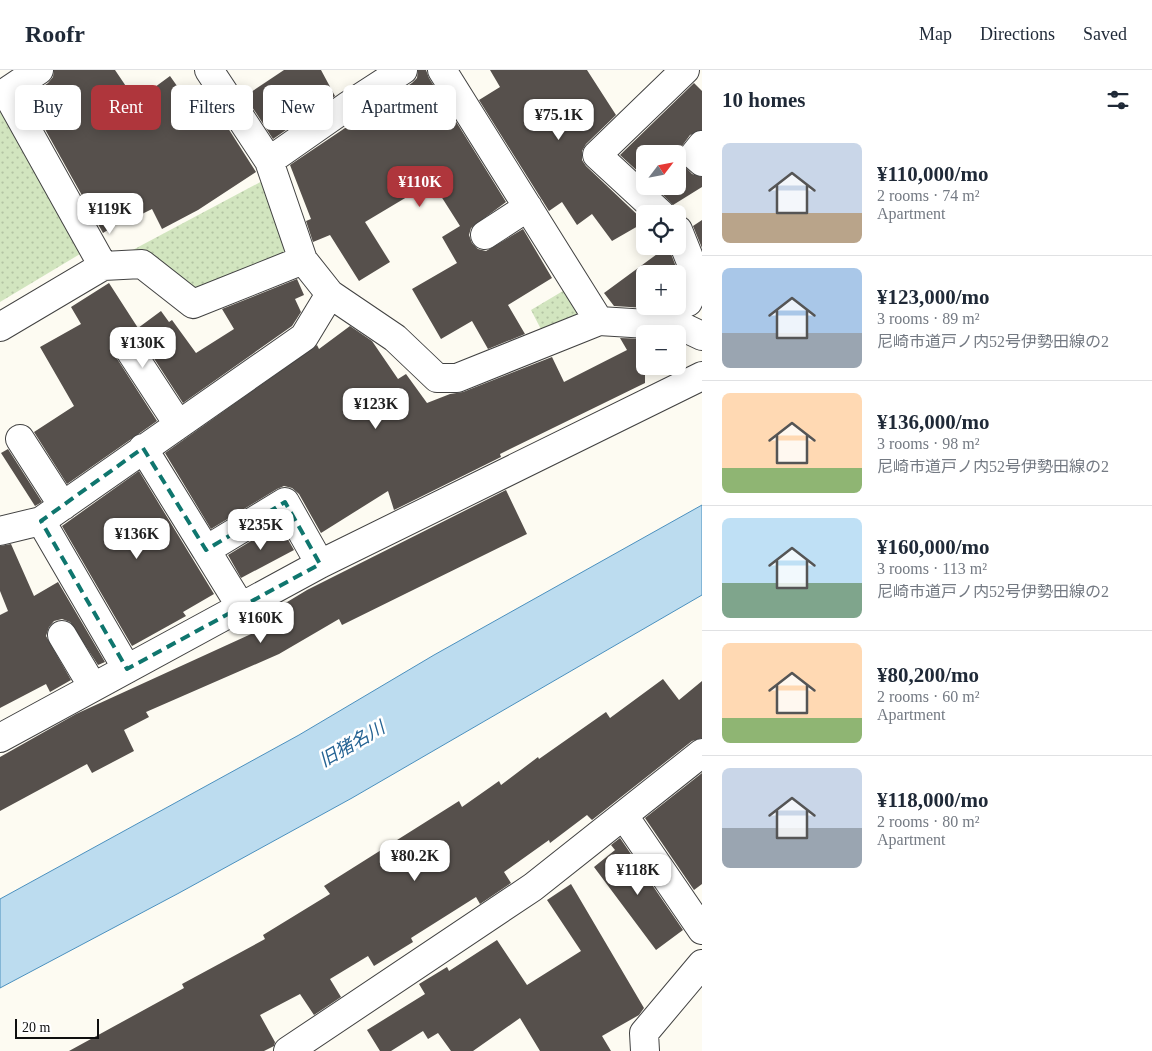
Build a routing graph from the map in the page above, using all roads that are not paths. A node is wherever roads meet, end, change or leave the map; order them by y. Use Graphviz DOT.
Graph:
graph roads {
  1 [pos="38,70"];
  2 [pos="209,70"];
  3 [pos="403,70"];
  4 [pos="442,70"];
  5 [pos="685,70"];
  6 [pos="702,145"];
  7 [pos="269,161"];
  8 [pos="702,162"];
  9 [pos="651,205"];
  10 [pos="528,207"];
  11 [pos="485,236"];
  12 [pos="686,250"];
  13 [pos="303,260"];
  14 [pos="103,266"];
  15 [pos="330,294"];
  16 [pos="695,297"];
  17 [pos="666,319"];
  18 [pos="599,321"];
  19 [pos="0,327"];
  20 [pos="702,336"];
  21 [pos="127,346"];
  22 [pos="702,376"];
  23 [pos="178,424"];
  24 [pos="20,439"];
  25 [pos="143,448"];
  26 [pos="63,506"];
  27 [pos="41,521"];
  28 [pos="0,531"];
  29 [pos="206,550"];
  30 [pos="320,564"];
  31 [pos="241,607"];
  32 [pos="62,635"];
  33 [pos="127,669"];
  34 [pos="93,687"];
  35 [pos="0,738"];
  36 [pos="702,753"];
  37 [pos="624,816"];
  38 [pos="702,930"];
  39 [pos="702,964"];
  40 [pos="288,1051"];
  41 [pos="645,1051"];
  1 -- 14 [label="street"];
  2 -- 7 [label="street"];
  3 -- 7 [label="street"];
  4 -- 10 [label="street"];
  5 -- 9 [label="street"];
  6 -- 8 [label="street"];
  7 -- 13 [label="street"];
  10 -- 11 [label="street"];
  10 -- 18 [label="street"];
  12 -- 16 [label="street"];
  13 -- 14 [label="street"];
  13 -- 15 [label="street"];
  14 -- 19 [label="street"];
  15 -- 18 [label="street"];
  15 -- 23 [label="street"];
  16 -- 17 [label="street"];
  17 -- 18 [label="street"];
  17 -- 20 [label="street"];
  21 -- 23 [label="street"];
  22 -- 30 [label="street"];
  23 -- 25 [label="street"];
  24 -- 26 [label="street"];
  25 -- 26 [label="street"];
  25 -- 29 [label="street"];
  26 -- 27 [label="street"];
  27 -- 28 [label="street"];
  27 -- 33 [label="street"];
  29 -- 30 [label="street"];
  29 -- 31 [label="street"];
  30 -- 31 [label="street"];
  31 -- 33 [label="street"];
  32 -- 34 [label="street"];
  33 -- 34 [label="street"];
  34 -- 35 [label="street"];
  36 -- 37 [label="street"];
  37 -- 38 [label="street"];
  37 -- 40 [label="street"];
  39 -- 41 [label="street"];
}
